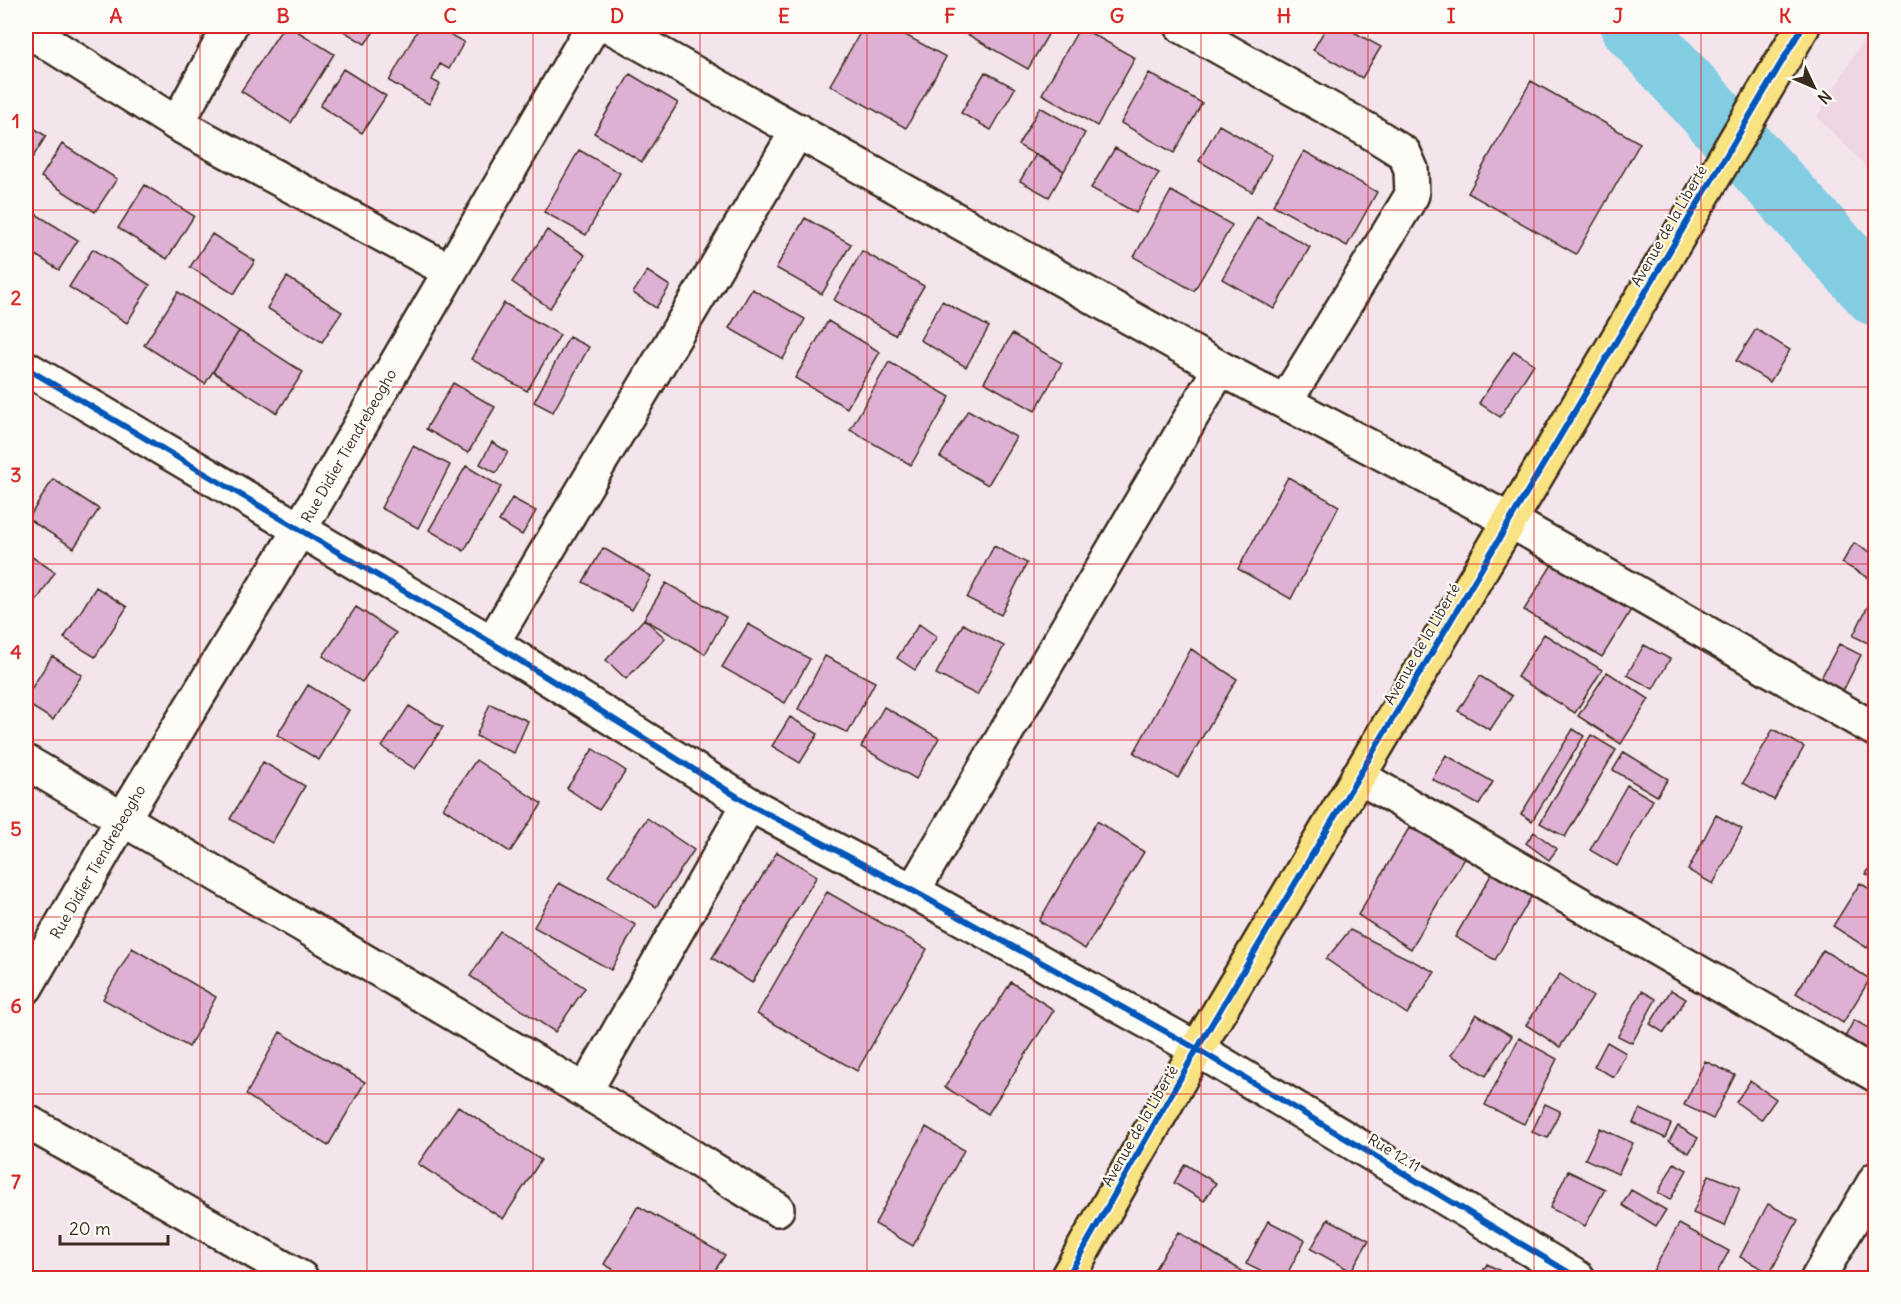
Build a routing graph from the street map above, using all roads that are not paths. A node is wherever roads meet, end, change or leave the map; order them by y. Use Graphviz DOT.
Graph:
graph roads {
  1 [pos="230,26"];
  2 [pos="593,26"];
  3 [pos="610,26"];
  4 [pos="1182,26"];
  5 [pos="26,29"];
  6 [pos="1798,33"];
  7 [pos="177,124"];
  8 [pos="798,130"];
  9 [pos="450,271"];
  10 [pos="26,368"];
  11 [pos="1220,368"];
  12 [pos="1285,402"];
  13 [pos="1509,520"];
  14 [pos="300,530"];
  15 [pos="492,643"];
  16 [pos="1875,730"];
  17 [pos="26,762"];
  18 [pos="1358,776"];
  19 [pos="750,804"];
  20 [pos="122,820"];
  21 [pos="913,891"];
  22 [pos="26,987"];
  23 [pos="1197,1049"];
  24 [pos="1875,1075"];
  25 [pos="585,1091"];
  26 [pos="26,1121"];
  27 [pos="1875,1179"];
  28 [pos="777,1209"];
  29 [pos="301,1278"];
  30 [pos="1067,1278"];
  31 [pos="1578,1278"];
  32 [pos="1818,1278"];
  1 -- 7 [label="street"];
  2 -- 9 [label="street, Rue Didier Tiendrebeogho"];
  3 -- 8 [label="street"];
  4 -- 12 [label="street"];
  5 -- 7 [label="street"];
  6 -- 13 [label="main road, Avenue de la Liberté"];
  7 -- 9 [label="street"];
  8 -- 11 [label="street"];
  8 -- 15 [label="street"];
  9 -- 14 [label="street, Rue Didier Tiendrebeogho"];
  10 -- 14 [label="street, Rue 12.11"];
  11 -- 12 [label="street"];
  11 -- 21 [label="street"];
  12 -- 13 [label="street"];
  13 -- 16 [label="street"];
  13 -- 18 [label="main road, Avenue de la Liberté"];
  14 -- 15 [label="street, Rue 12.11"];
  14 -- 20 [label="street, Rue Didier Tiendrebeogho"];
  15 -- 19 [label="street, Rue 12.11"];
  17 -- 20 [label="street"];
  18 -- 23 [label="main road, Avenue de la Liberté"];
  18 -- 24 [label="street"];
  19 -- 21 [label="street, Rue 12.11"];
  19 -- 25 [label="street"];
  20 -- 22 [label="street, Rue Didier Tiendrebeogho"];
  20 -- 25 [label="street"];
  21 -- 23 [label="street, Rue 12.11"];
  23 -- 30 [label="main road, Avenue de la Liberté"];
  23 -- 31 [label="street, Rue 12.11"];
  25 -- 28 [label="street"];
  26 -- 29 [label="street"];
  27 -- 32 [label="street"];
}
